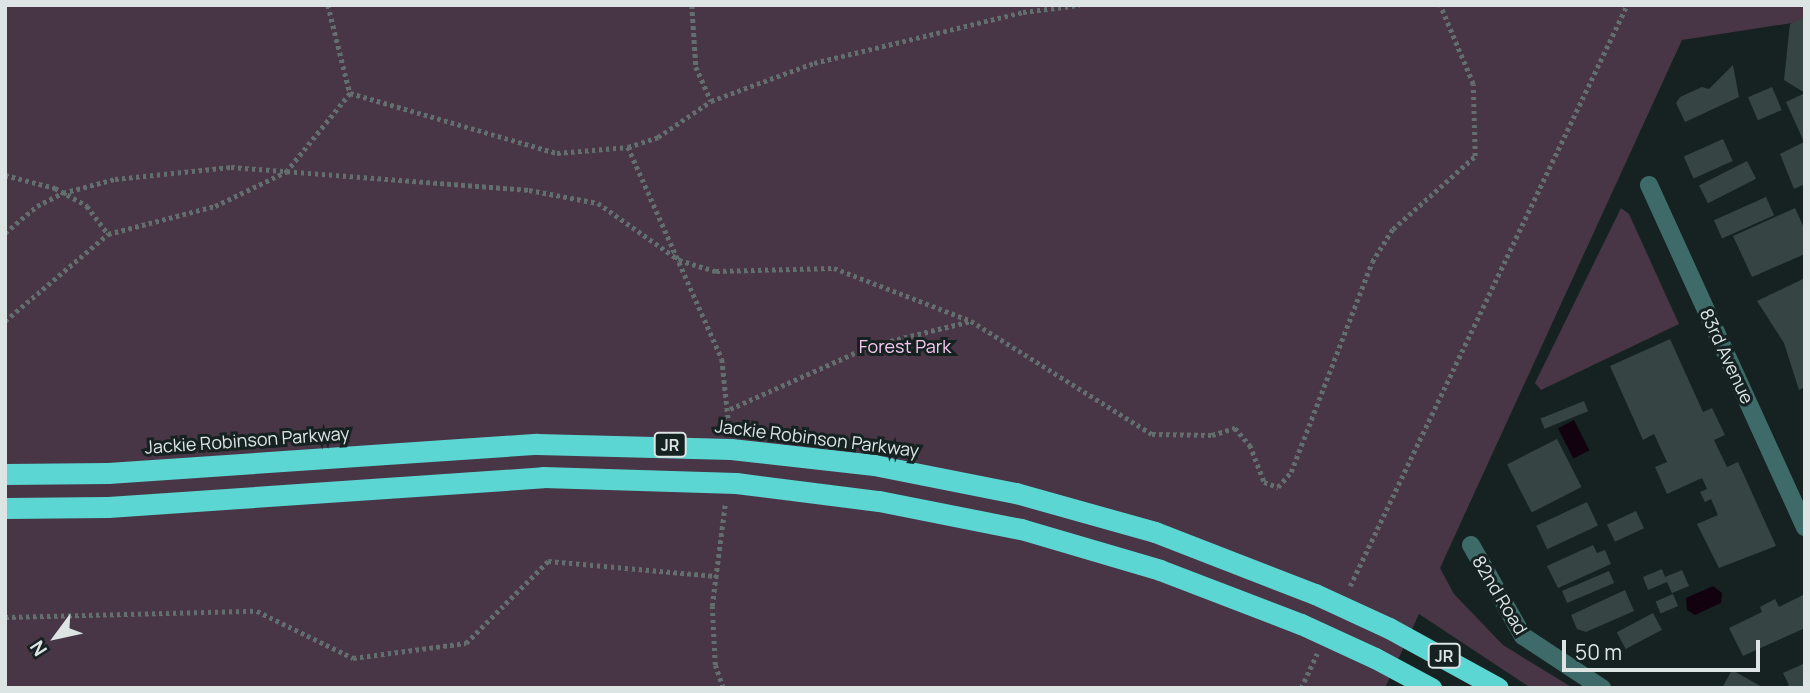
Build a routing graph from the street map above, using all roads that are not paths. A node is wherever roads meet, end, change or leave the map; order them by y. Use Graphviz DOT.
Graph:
graph roads {
  1 [pos="1649,185"];
  2 [pos="5,474"];
  3 [pos="5,508"];
  4 [pos="1805,527"];
  5 [pos="1471,545"];
  6 [pos="1431,688"];
  7 [pos="1498,688"];
  8 [pos="1602,688"];
  1 -- 4 [label="street, 83rd Avenue"];
  2 -- 7 [label="highway, Jackie Robinson Parkway / JR, bridge"];
  3 -- 6 [label="highway, JR, bridge"];
  5 -- 8 [label="street, 82nd Road"];
}
